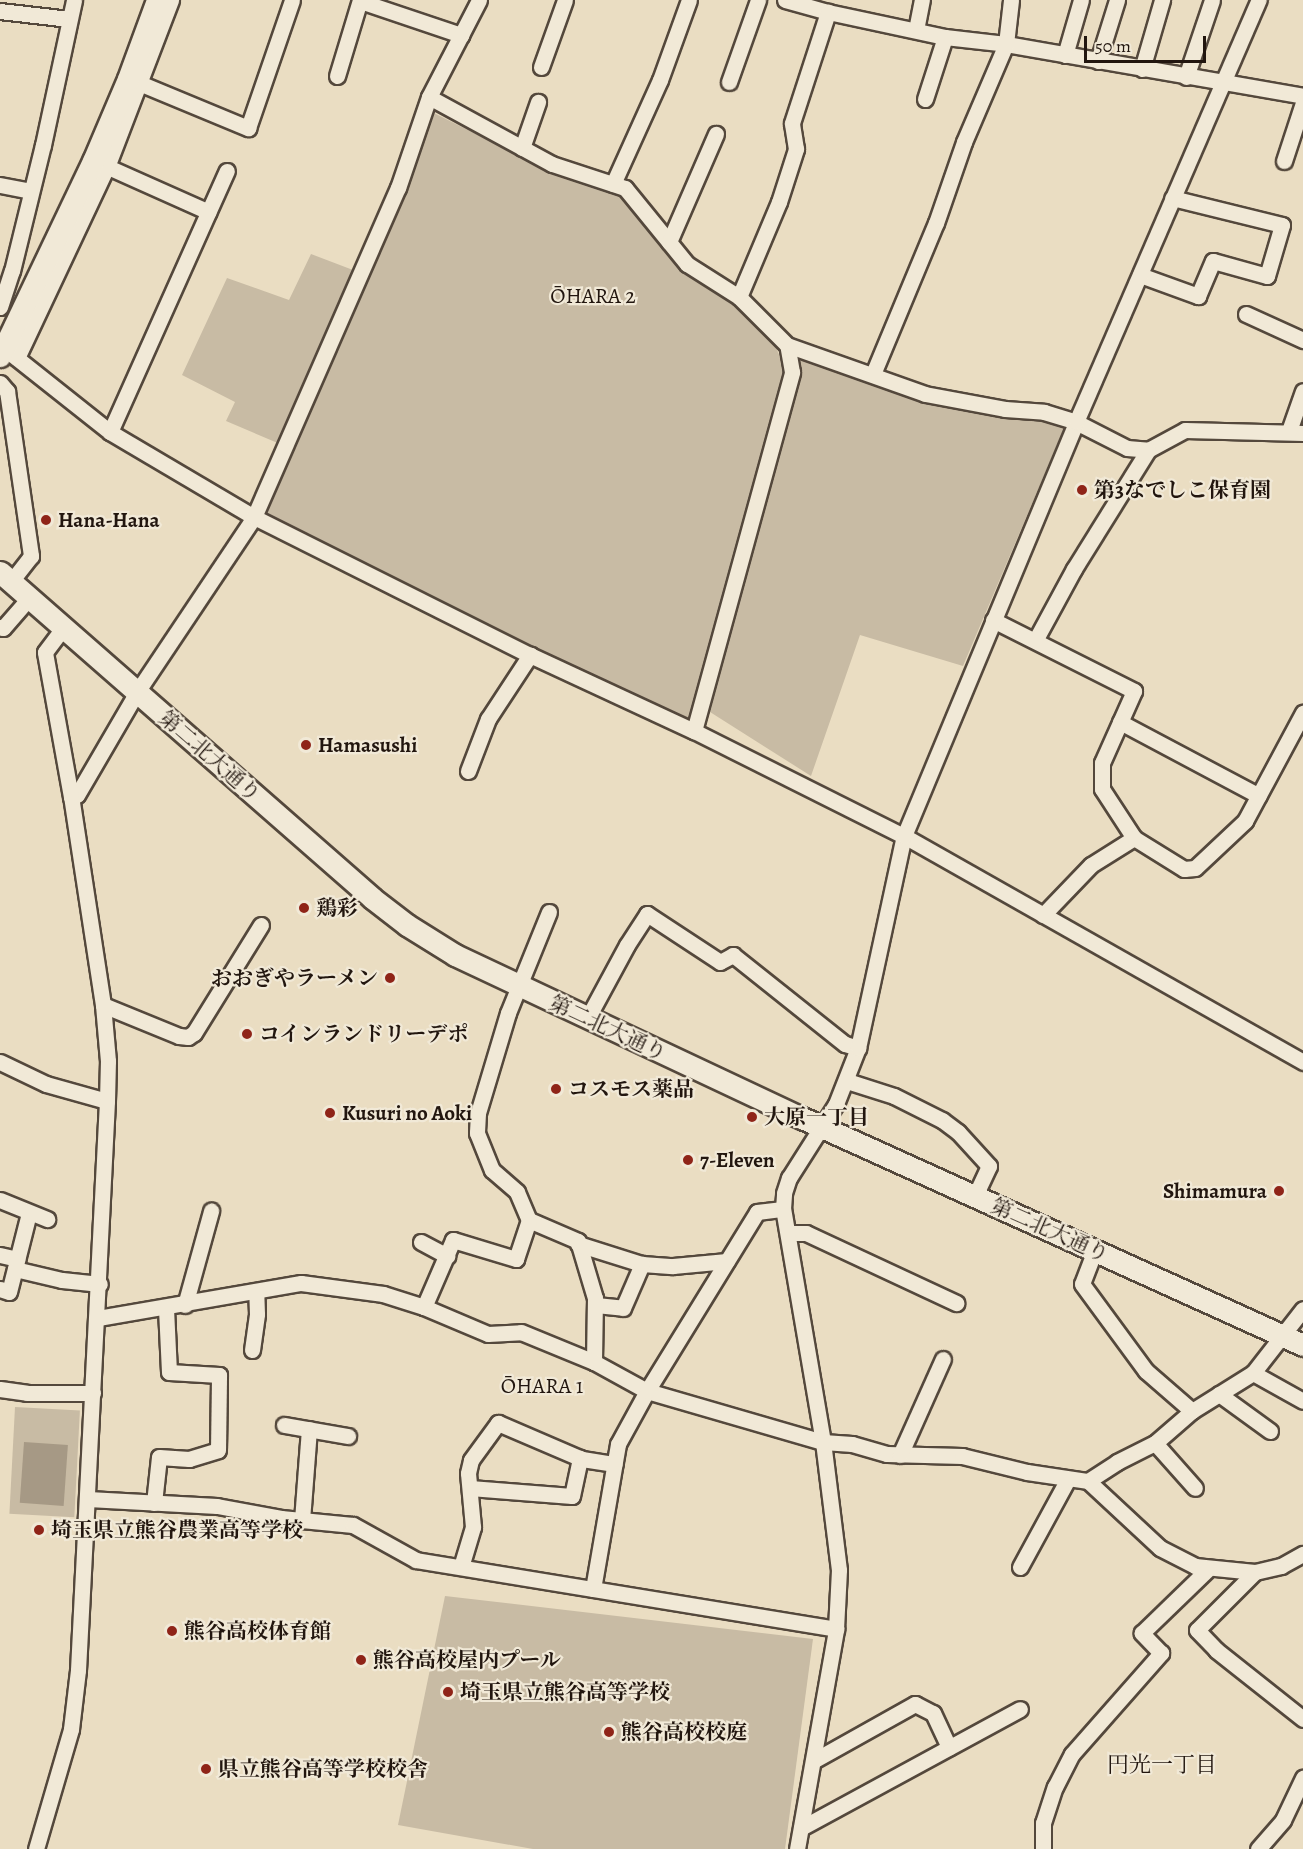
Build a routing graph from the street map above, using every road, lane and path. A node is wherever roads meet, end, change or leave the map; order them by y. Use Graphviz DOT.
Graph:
graph roads {
  1 [pos="74,0"];
  2 [pos="157,0"];
  3 [pos="171,0"];
  4 [pos="292,0"];
  5 [pos="360,0"];
  6 [pos="479,0"];
  7 [pos="565,0"];
  8 [pos="689,0"];
  9 [pos="758,0"];
  10 [pos="785,0"];
  11 [pos="922,0"];
  12 [pos="1011,0"];
  13 [pos="1081,0"];
  14 [pos="1117,0"];
  15 [pos="1162,0"];
  16 [pos="1212,0"];
  17 [pos="1259,0"];
  18 [pos="0,11"];
  19 [pos="828,12"];
  20 [pos="69,19"];
  21 [pos="916,30"];
  22 [pos="461,35"];
  23 [pos="945,37"];
  24 [pos="1006,44"];
  25 [pos="1065,55"];
  26 [pos="1098,61"];
  27 [pos="541,67"];
  28 [pos="1142,69"];
  29 [pos="337,76"];
  30 [pos="1186,76"];
  31 [pos="134,81"];
  32 [pos="729,82"];
  33 [pos="1224,84"];
  34 [pos="1303,96"];
  35 [pos="429,97"];
  36 [pos="925,99"];
  37 [pos="538,102"];
  38 [pos="1303,103"];
  39 [pos="716,134"];
  40 [pos="522,148"];
  41 [pos="1284,161"];
  42 [pos="100,164"];
  43 [pos="227,171"];
  44 [pos="613,184"];
  45 [pos="0,185"];
  46 [pos="30,191"];
  47 [pos="1172,198"];
  48 [pos="209,212"];
  49 [pos="669,242"];
  50 [pos="1140,275"];
  51 [pos="739,297"];
  52 [pos="2,303"];
  53 [pos="24,309"];
  54 [pos="1246,314"];
  55 [pos="1303,340"];
  56 [pos="787,345"];
  57 [pos="7,354"];
  58 [pos="873,374"];
  59 [pos="0,383"];
  60 [pos="1303,391"];
  61 [pos="1076,422"];
  62 [pos="110,432"];
  63 [pos="1296,432"];
  64 [pos="1148,450"];
  65 [pos="254,517"];
  66 [pos="6,577"];
  67 [pos="29,598"];
  68 [pos="993,620"];
  69 [pos="0,627"];
  70 [pos="64,627"];
  71 [pos="1036,639"];
  72 [pos="530,655"];
  73 [pos="137,692"];
  74 [pos="1303,713"];
  75 [pos="1120,722"];
  76 [pos="694,731"];
  77 [pos="468,771"];
  78 [pos="1259,796"];
  79 [pos="71,797"];
  80 [pos="904,836"];
  81 [pos="1134,838"];
  82 [pos="549,912"];
  83 [pos="1042,915"];
  84 [pos="261,925"];
  85 [pos="517,986"];
  86 [pos="103,1005"];
  87 [pos="587,1019"];
  88 [pos="858,1048"];
  89 [pos="0,1062"];
  90 [pos="1303,1062"];
  91 [pos="847,1081"];
  92 [pos="107,1101"];
  93 [pos="822,1127"];
  94 [pos="975,1196"];
  95 [pos="0,1200"];
  96 [pos="783,1209"];
  97 [pos="211,1211"];
  98 [pos="29,1213"];
  99 [pos="47,1219"];
  100 [pos="529,1220"];
  101 [pos="789,1233"];
  102 [pos="421,1242"];
  103 [pos="578,1244"];
  104 [pos="1095,1250"];
  105 [pos="0,1255"];
  106 [pos="447,1256"];
  107 [pos="728,1261"];
  108 [pos="16,1264"];
  109 [pos="642,1264"];
  110 [pos="99,1284"];
  111 [pos="0,1289"];
  112 [pos="256,1291"];
  113 [pos="956,1303"];
  114 [pos="185,1305"];
  115 [pos="596,1305"];
  116 [pos="424,1307"];
  117 [pos="166,1308"];
  118 [pos="1303,1309"];
  119 [pos="98,1318"];
  120 [pos="1282,1336"];
  121 [pos="1303,1345"];
  122 [pos="252,1350"];
  123 [pos="943,1359"];
  124 [pos="594,1362"];
  125 [pos="1252,1373"];
  126 [pos="0,1389"];
  127 [pos="646,1391"];
  128 [pos="93,1393"];
  129 [pos="1219,1394"];
  130 [pos="1303,1401"];
  131 [pos="1192,1411"];
  132 [pos="284,1425"];
  133 [pos="309,1429"];
  134 [pos="1270,1431"];
  135 [pos="348,1436"];
  136 [pos="823,1442"];
  137 [pos="1155,1443"];
  138 [pos="900,1455"];
  139 [pos="580,1458"];
  140 [pos="615,1464"];
  141 [pos="1068,1479"];
  142 [pos="1088,1481"];
  143 [pos="470,1488"];
  144 [pos="1195,1488"];
  145 [pos="88,1499"];
  146 [pos="154,1503"];
  147 [pos="302,1520"];
  148 [pos="1303,1554"];
  149 [pos="461,1567"];
  150 [pos="1020,1567"];
  151 [pos="1208,1569"];
  152 [pos="1255,1572"];
  153 [pos="593,1589"];
  154 [pos="836,1629"];
  155 [pos="1020,1709"];
  156 [pos="1303,1719"];
  157 [pos="949,1748"];
  158 [pos="813,1761"];
  159 [pos="1301,1789"];
  160 [pos="801,1828"];
  161 [pos="36,1849"];
  162 [pos="797,1849"];
  163 [pos="1043,1849"];
  164 [pos="1258,1849"];
  1 -- 20 [label="street"];
  2 -- 31 [label="street"];
  3 -- 31 [label="street"];
  4 -- 31 [label="street"];
  5 -- 22 [label="street"];
  5 -- 29 [label="street"];
  6 -- 22 [label="street"];
  7 -- 27 [label="street"];
  8 -- 44 [label="street"];
  9 -- 32 [label="street"];
  10 -- 19 [label="street"];
  11 -- 21 [label="street"];
  12 -- 24 [label="street"];
  13 -- 25 [label="street"];
  14 -- 26 [label="street"];
  15 -- 28 [label="street"];
  16 -- 30 [label="street"];
  17 -- 33 [label="street"];
  18 -- 20 [label="street"];
  19 -- 21 [label="street"];
  19 -- 51 [label="street"];
  20 -- 46 [label="street"];
  21 -- 23 [label="street"];
  22 -- 35 [label="street"];
  23 -- 24 [label="street"];
  23 -- 36 [label="street"];
  24 -- 25 [label="street"];
  24 -- 58 [label="street"];
  25 -- 26 [label="street"];
  26 -- 28 [label="street"];
  28 -- 30 [label="street"];
  30 -- 33 [label="street"];
  31 -- 42 [label="street"];
  33 -- 34 [label="street"];
  33 -- 47 [label="street"];
  35 -- 40 [label="street"];
  35 -- 65 [label="street"];
  37 -- 40 [label="street"];
  38 -- 41 [label="street"];
  39 -- 49 [label="street"];
  40 -- 44 [label="street"];
  42 -- 48 [label="street"];
  42 -- 53 [label="street"];
  42 -- 57 [label="street"];
  43 -- 48 [label="street"];
  44 -- 49 [label="street"];
  45 -- 46 [label="street"];
  46 -- 52 [label="street"];
  47 -- 50 [label="street"];
  47 -- 50 [label="street"];
  48 -- 62 [label="street"];
  49 -- 51 [label="street"];
  50 -- 61 [label="street"];
  51 -- 56 [label="street"];
  52 -- 53 [label="street"];
  53 -- 57 [label="street"];
  54 -- 55 [label="street"];
  56 -- 58 [label="street"];
  56 -- 76 [label="street"];
  57 -- 62 [label="street"];
  58 -- 61 [label="street"];
  59 -- 66 [label="street"];
  60 -- 63 [label="street"];
  61 -- 64 [label="street"];
  61 -- 68 [label="street"];
  62 -- 65 [label="street"];
  63 -- 64 [label="street"];
  64 -- 71 [label="street"];
  65 -- 72 [label="street"];
  65 -- 73 [label="street"];
  66 -- 67 [label="street, 第二北大通り"];
  67 -- 69 [label="street"];
  67 -- 70 [label="street, 第二北大通り"];
  68 -- 71 [label="street"];
  68 -- 80 [label="street"];
  70 -- 73 [label="street, 第二北大通り"];
  70 -- 79 [label="street"];
  71 -- 75 [label="street"];
  72 -- 76 [label="street"];
  72 -- 77 [label="street"];
  73 -- 79 [label="street"];
  73 -- 85 [label="street, 第二北大通り"];
  74 -- 78 [label="street"];
  75 -- 78 [label="street"];
  75 -- 81 [label="street"];
  76 -- 80 [label="street"];
  78 -- 81 [label="street"];
  79 -- 86 [label="street"];
  80 -- 83 [label="street"];
  80 -- 88 [label="street"];
  81 -- 83 [label="street"];
  82 -- 85 [label="street"];
  83 -- 90 [label="street"];
  84 -- 86 [label="street"];
  85 -- 87 [label="street, 第二北大通り"];
  85 -- 100 [label="street"];
  86 -- 92 [label="street"];
  87 -- 88 [label="street"];
  87 -- 93 [label="street, 第二北大通り"];
  88 -- 91 [label="street"];
  89 -- 92 [label="street"];
  91 -- 93 [label="street"];
  91 -- 94 [label="street"];
  92 -- 110 [label="street"];
  93 -- 94 [label="street, 第二北大通り"];
  93 -- 96 [label="street"];
  94 -- 104 [label="street, 第二北大通り"];
  95 -- 98 [label="street"];
  96 -- 101 [label="street"];
  96 -- 107 [label="street"];
  97 -- 114 [label="street"];
  98 -- 99 [label="street"];
  98 -- 108 [label="street"];
  100 -- 103 [label="street"];
  100 -- 106 [label="street"];
  101 -- 113 [label="street"];
  101 -- 136 [label="street"];
  102 -- 106 [label="street"];
  103 -- 109 [label="street"];
  103 -- 115 [label="street"];
  104 -- 120 [label="street, 第二北大通り"];
  104 -- 131 [label="street"];
  105 -- 108 [label="street"];
  106 -- 116 [label="street"];
  107 -- 109 [label="street"];
  107 -- 127 [label="street"];
  108 -- 110 [label="street"];
  108 -- 111 [label="street"];
  109 -- 115 [label="street"];
  110 -- 119 [label="street"];
  112 -- 114 [label="street"];
  112 -- 116 [label="street"];
  112 -- 122 [label="street"];
  114 -- 117 [label="street"];
  115 -- 124 [label="street"];
  116 -- 124 [label="street"];
  117 -- 119 [label="street"];
  117 -- 146 [label="street"];
  118 -- 120 [label="street"];
  119 -- 128 [label="street"];
  120 -- 121 [label="street, 第二北大通り"];
  120 -- 125 [label="street"];
  123 -- 138 [label="street"];
  124 -- 127 [label="street"];
  125 -- 129 [label="street"];
  125 -- 130 [label="street"];
  126 -- 128 [label="street"];
  127 -- 136 [label="street"];
  127 -- 140 [label="street"];
  128 -- 145 [label="street"];
  129 -- 131 [label="street"];
  129 -- 134 [label="street"];
  131 -- 137 [label="street"];
  132 -- 133 [label="street"];
  133 -- 135 [label="street"];
  133 -- 147 [label="street"];
  136 -- 138 [label="street"];
  136 -- 154 [label="street"];
  137 -- 142 [label="street"];
  137 -- 144 [label="street"];
  138 -- 141 [label="street"];
  139 -- 140 [label="street"];
  139 -- 143 [label="street"];
  139 -- 143 [label="street"];
  140 -- 153 [label="street"];
  141 -- 142 [label="street"];
  141 -- 150 [label="street"];
  142 -- 151 [label="street"];
  143 -- 149 [label="street"];
  145 -- 146 [label="street"];
  145 -- 161 [label="street"];
  146 -- 147 [label="street"];
  147 -- 149 [label="street"];
  148 -- 152 [label="street"];
  149 -- 153 [label="street"];
  151 -- 152 [label="street"];
  151 -- 163 [label="street"];
  152 -- 156 [label="street"];
  153 -- 154 [label="street"];
  154 -- 158 [label="street"];
  155 -- 157 [label="street"];
  157 -- 158 [label="street"];
  157 -- 160 [label="street"];
  158 -- 160 [label="street"];
  159 -- 164 [label="street"];
  160 -- 162 [label="street"];
}
